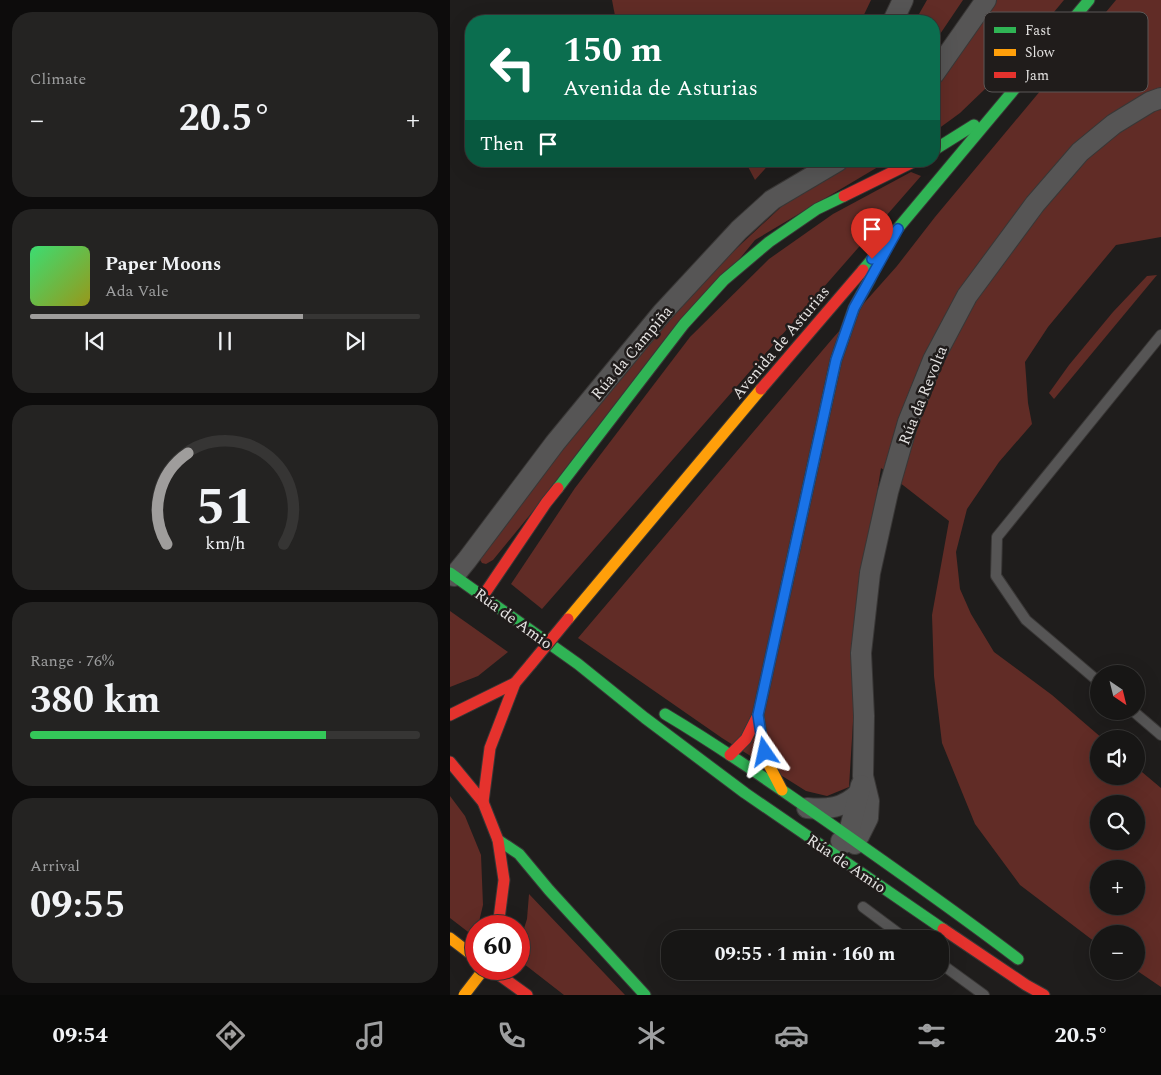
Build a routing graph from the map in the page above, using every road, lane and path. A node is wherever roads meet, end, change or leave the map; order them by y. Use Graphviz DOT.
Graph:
graph roads {
  1 [pos="903,0"];
  2 [pos="986,0"];
  3 [pos="1090,0"];
  4 [pos="1080,12"];
  5 [pos="896,15"];
  6 [pos="940,65"];
  7 [pos="1011,92"];
  8 [pos="1161,98"];
  9 [pos="994,112"];
  10 [pos="940,146"];
  11 [pos="826,167"];
  12 [pos="903,167"];
  13 [pos="898,229"];
  14 [pos="1161,336"];
  15 [pos="452,574"];
  16 [pos="482,596"];
  17 [pos="578,664"];
  18 [pos="1090,674"];
  19 [pos="515,683"];
  20 [pos="637,698"];
  21 [pos="450,715"];
  22 [pos="758,715"];
  23 [pos="654,716"];
  24 [pos="1144,720"];
  25 [pos="1161,735"];
  26 [pos="730,756"];
  27 [pos="450,762"];
  28 [pos="861,785"];
  29 [pos="782,790"];
  30 [pos="483,802"];
  31 [pos="807,808"];
  32 [pos="768,809"];
  33 [pos="868,818"];
  34 [pos="498,840"];
  35 [pos="854,840"];
  36 [pos="916,884"];
  37 [pos="862,907"];
  38 [pos="499,915"];
  39 [pos="927,917"];
  40 [pos="894,930"];
  41 [pos="450,938"];
  42 [pos="465,950"];
  43 [pos="1028,967"];
  44 [pos="949,970"];
  45 [pos="473,980"];
  46 [pos="506,980"];
  47 [pos="1048,989"];
  48 [pos="462,992"];
  49 [pos="527,995"];
  50 [pos="645,995"];
  51 [pos="984,995"];
  1 -- 5 [label="street"];
  2 -- 6 [label="street"];
  3 -- 4 [label="main road, Avenida de Asturias"];
  7 -- 9 [label="main road, Avenida de Asturias"];
  8 -- 28 [label="street, Rúa da Revolta"];
  9 -- 10 [label="main road"];
  9 -- 13 [label="main road, Avenida de Asturias"];
  11 -- 15 [label="street, Rúa da Campiña"];
  12 -- 16 [label="main road"];
  13 -- 19 [label="main road, Avenida de Asturias, bridge"];
  13 -- 22 [label="main road"];
  14 -- 18 [label="lane"];
  15 -- 16 [label="main road, Rúa de Amio"];
  16 -- 17 [label="main road, Rúa de Amio"];
  17 -- 20 [label="main road, Rúa de Amio"];
  17 -- 23 [label="main road, Rúa de Amio"];
  19 -- 21 [label="main road"];
  19 -- 30 [label="main road"];
  22 -- 26 [label="main road"];
  22 -- 29 [label="main road"];
  23 -- 26 [label="street, Rúa de Amio"];
  23 -- 32 [label="main road, Rúa de Amio"];
  24 -- 25 [label="lane"];
  26 -- 29 [label="main road, Rúa de Amio"];
  27 -- 30 [label="main road"];
  28 -- 31 [label="street"];
  28 -- 33 [label="street, Rúa da Revolta"];
  28 -- 35 [label="street, Rúa da Revolta"];
  29 -- 31 [label="main road, Rúa de Amio"];
  30 -- 34 [label="main road"];
  31 -- 35 [label="main road, Rúa de Amio"];
  32 -- 35 [label="street, Rúa de Amio"];
  32 -- 39 [label="main road, Rúa de Amio"];
  33 -- 35 [label="street"];
  33 -- 36 [label="street, Rúa de Amio"];
  34 -- 38 [label="main road"];
  34 -- 50 [label="main road"];
  35 -- 36 [label="main road, Rúa de Amio"];
  35 -- 39 [label="street, Rúa de Amio"];
  36 -- 43 [label="main road, Rúa de Amio"];
  37 -- 40 [label="lane"];
  39 -- 47 [label="main road, Rúa de Amio"];
  41 -- 42 [label="main road"];
  44 -- 51 [label="lane"];
  45 -- 48 [label="main road, bridge"];
  46 -- 49 [label="main road"];
}
